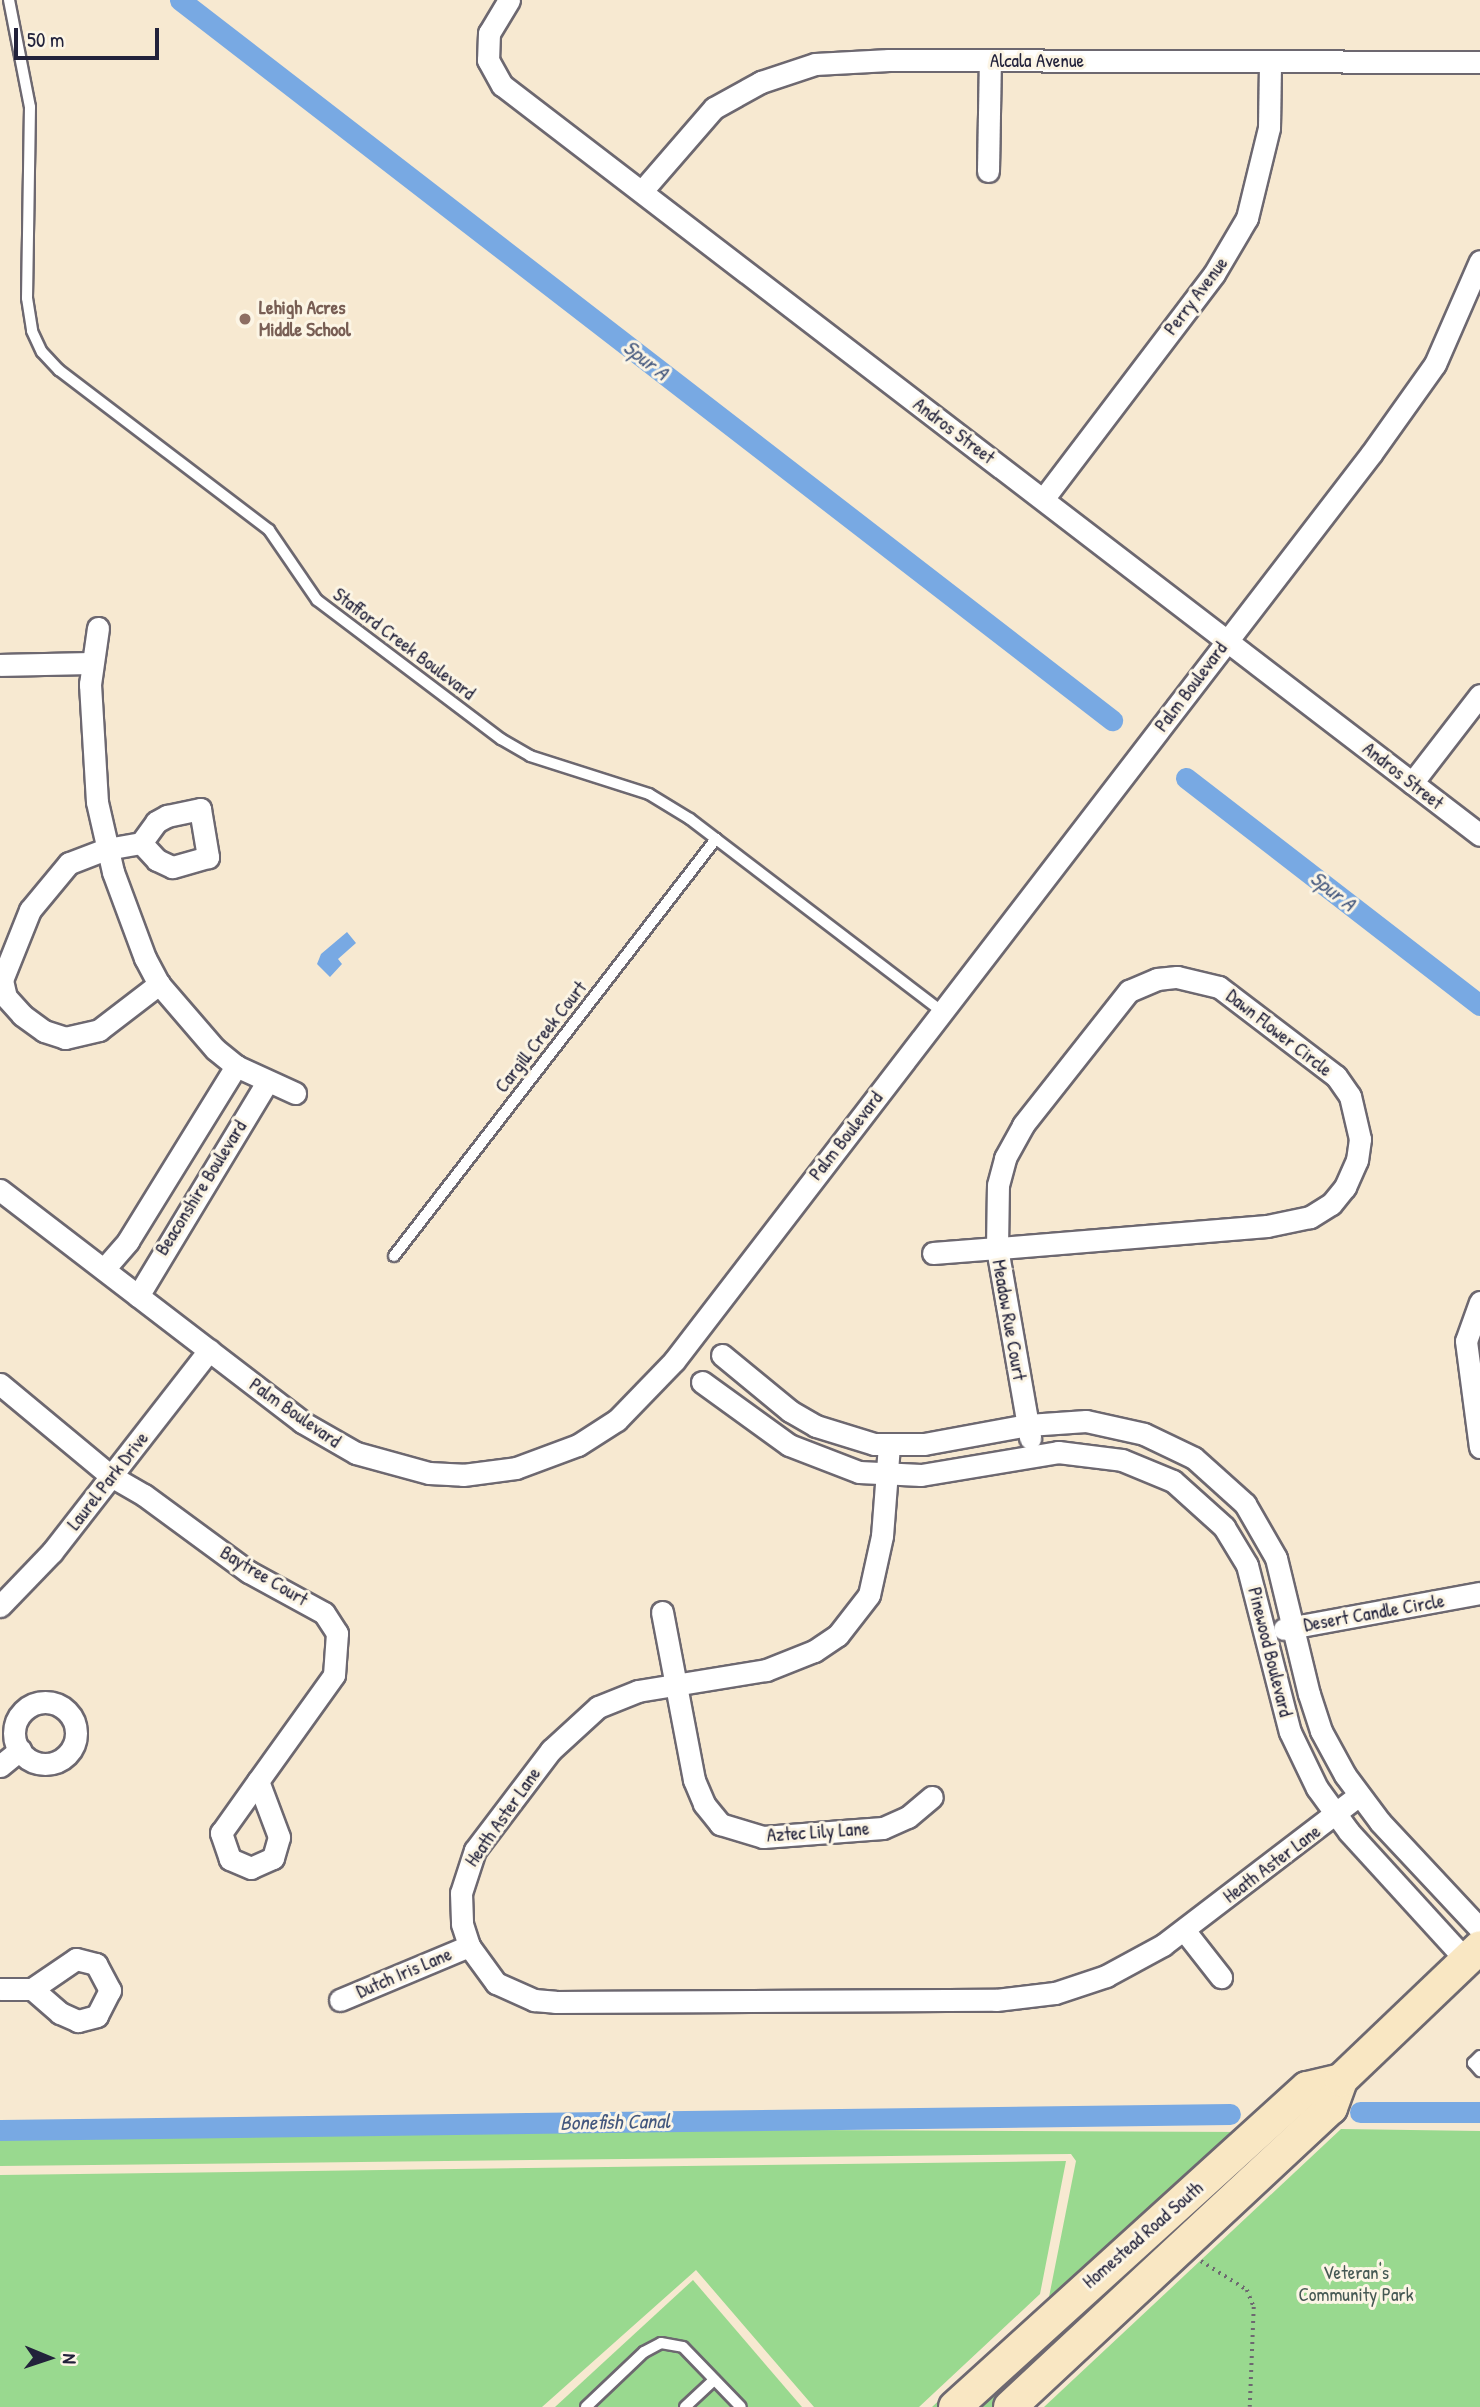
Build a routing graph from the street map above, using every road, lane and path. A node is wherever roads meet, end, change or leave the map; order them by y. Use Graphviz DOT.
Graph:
graph roads {
  1 [pos="9,0"];
  2 [pos="509,0"];
  3 [pos="990,61"];
  4 [pos="1270,62"];
  5 [pos="1480,62"];
  6 [pos="988,171"];
  7 [pos="642,191"];
  8 [pos="1478,274"];
  9 [pos="1044,498"];
  10 [pos="98,628"];
  11 [pos="1227,639"];
  12 [pos="92,663"];
  13 [pos="0,665"];
  14 [pos="1480,695"];
  15 [pos="1412,783"];
  16 [pos="1480,835"];
  17 [pos="716,839"];
  18 [pos="141,843"];
  19 [pos="106,849"];
  20 [pos="159,984"];
  21 [pos="942,1012"];
  22 [pos="236,1066"];
  23 [pos="267,1082"];
  24 [pos="295,1093"];
  25 [pos="0,1190"];
  26 [pos="997,1248"];
  27 [pos="933,1253"];
  28 [pos="394,1256"];
  29 [pos="104,1269"];
  30 [pos="138,1296"];
  31 [pos="1480,1303"];
  32 [pos="209,1350"];
  33 [pos="722,1355"];
  34 [pos="702,1382"];
  35 [pos="0,1384"];
  36 [pos="769,1395"];
  37 [pos="751,1419"];
  38 [pos="1028,1425"];
  39 [pos="889,1445"];
  40 [pos="1480,1447"];
  41 [pos="1032,1455"];
  42 [pos="111,1476"];
  43 [pos="887,1476"];
  44 [pos="1480,1593"];
  45 [pos="0,1606"];
  46 [pos="662,1612"];
  47 [pos="1296,1628"];
  48 [pos="1268,1630"];
  49 [pos="675,1685"];
  50 [pos="20,1750"];
  51 [pos="0,1766"];
  52 [pos="258,1781"];
  53 [pos="1359,1795"];
  54 [pos="932,1797"];
  55 [pos="1336,1815"];
  56 [pos="1184,1930"];
  57 [pos="469,1946"];
  58 [pos="1476,1948"];
  59 [pos="1221,1977"];
  60 [pos="0,1989"];
  61 [pos="32,1989"];
  62 [pos="340,2000"];
  63 [pos="1480,2056"];
  64 [pos="1480,2071"];
  65 [pos="1341,2080"];
  66 [pos="1196,2258"];
  67 [pos="715,2379"];
  68 [pos="586,2407"];
  69 [pos="685,2407"];
  70 [pos="741,2407"];
  71 [pos="955,2407"];
  72 [pos="1010,2407"];
  73 [pos="1250,2407"];
  1 -- 17 [label="lane, Stafford Creek Boulevard"];
  2 -- 7 [label="street, Andros Street"];
  3 -- 4 [label="street, Alcala Avenue"];
  3 -- 6 [label="street"];
  3 -- 7 [label="street, Alcala Avenue"];
  4 -- 5 [label="street, Alcala Avenue"];
  4 -- 9 [label="street, Perry Avenue"];
  7 -- 9 [label="street, Andros Street"];
  8 -- 11 [label="street, Palm Boulevard"];
  9 -- 11 [label="street, Andros Street"];
  10 -- 12 [label="street"];
  11 -- 15 [label="street, Andros Street"];
  11 -- 21 [label="street, Palm Boulevard"];
  12 -- 13 [label="street"];
  12 -- 19 [label="street"];
  14 -- 15 [label="street"];
  15 -- 16 [label="street, Andros Street"];
  17 -- 21 [label="lane, Stafford Creek Boulevard"];
  17 -- 28 [label="lane, Cargill Creek Court"];
  18 -- 19 [label="street"];
  19 -- 20 [label="street"];
  19 -- 20 [label="street"];
  20 -- 22 [label="street"];
  21 -- 32 [label="street, Palm Boulevard"];
  22 -- 23 [label="street"];
  22 -- 29 [label="street, Beaconshire Boulevard"];
  23 -- 24 [label="street"];
  23 -- 30 [label="street, Beaconshire Boulevard"];
  25 -- 29 [label="street, Palm Boulevard"];
  26 -- 26 [label="street, Dawn Flower Circle"];
  26 -- 27 [label="street, Meadow Rue Court"];
  26 -- 38 [label="street, Meadow Rue Court"];
  29 -- 30 [label="street, Palm Boulevard"];
  30 -- 32 [label="street, Palm Boulevard"];
  31 -- 40 [label="street"];
  32 -- 42 [label="street, Laurel Park Drive"];
  33 -- 36 [label="street, Pinewood Boulevard"];
  34 -- 37 [label="street, Pinewood Boulevard"];
  35 -- 42 [label="street, Baytree Court"];
  36 -- 37 [label="street"];
  36 -- 39 [label="street, Pinewood Boulevard"];
  37 -- 43 [label="street, Pinewood Boulevard"];
  38 -- 39 [label="street, Pinewood Boulevard"];
  38 -- 41 [label="street, Meadow Rue Court"];
  38 -- 47 [label="street, Pinewood Boulevard"];
  39 -- 43 [label="street, Heath Aster Lane"];
  41 -- 43 [label="street, Pinewood Boulevard"];
  41 -- 48 [label="street, Pinewood Boulevard"];
  42 -- 45 [label="street, Laurel Park Drive"];
  42 -- 52 [label="street, Baytree Court"];
  43 -- 49 [label="street, Heath Aster Lane"];
  44 -- 47 [label="street, Desert Candle Circle"];
  46 -- 49 [label="street, Aztec Lily Lane"];
  47 -- 48 [label="street, Desert Candle Circle"];
  47 -- 53 [label="street, Pinewood Boulevard"];
  48 -- 55 [label="street, Pinewood Boulevard"];
  49 -- 54 [label="street, Aztec Lily Lane"];
  49 -- 57 [label="street, Heath Aster Lane"];
  50 -- 51 [label="street"];
  53 -- 55 [label="street, Heath Aster Lane"];
  53 -- 58 [label="street, Pinewood Boulevard"];
  55 -- 56 [label="street, Heath Aster Lane"];
  55 -- 58 [label="street, Pinewood Boulevard"];
  56 -- 57 [label="street, Heath Aster Lane"];
  56 -- 59 [label="street"];
  57 -- 62 [label="street, Dutch Iris Lane"];
  58 -- 65 [label="main road, Homestead Road South"];
  60 -- 61 [label="street"];
  63 -- 64 [label="lane"];
  65 -- 71 [label="main road, Homestead Road South"];
  65 -- 72 [label="main road, Homestead Road South"];
  66 -- 73 [label="path"];
  67 -- 68 [label="lane"];
  67 -- 69 [label="lane"];
  67 -- 70 [label="lane"];
}
